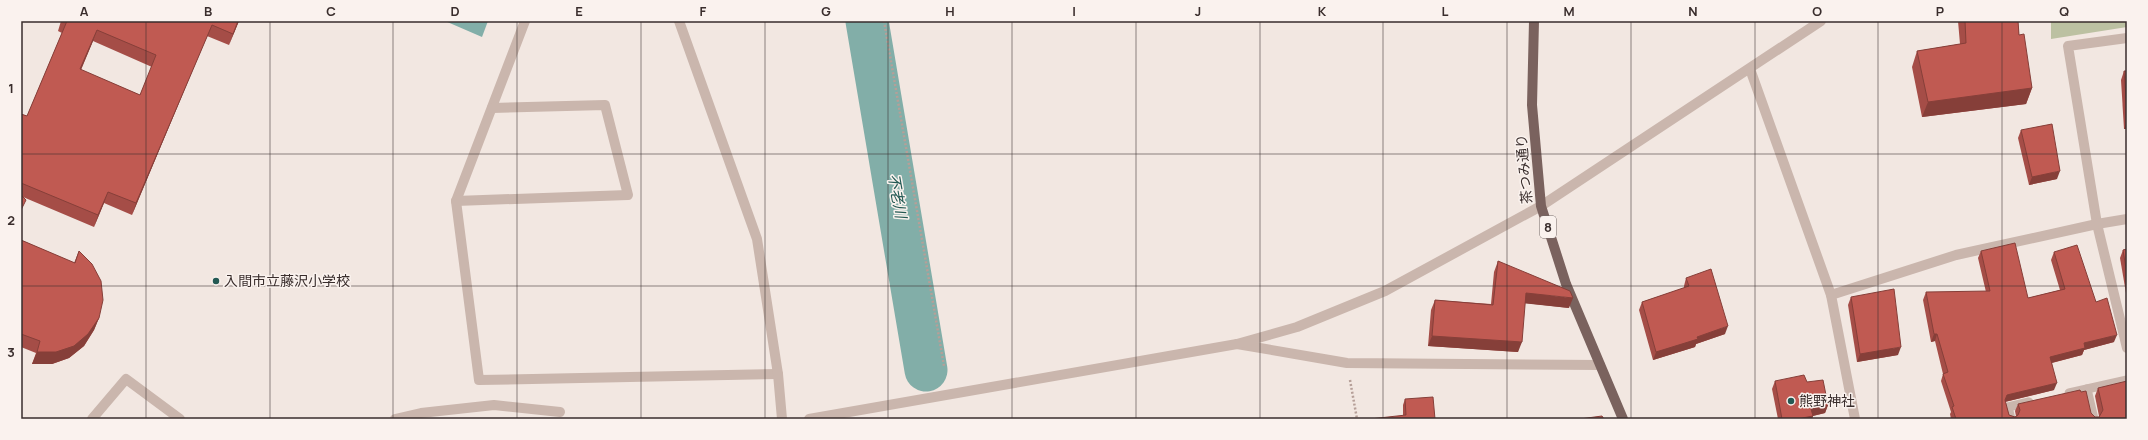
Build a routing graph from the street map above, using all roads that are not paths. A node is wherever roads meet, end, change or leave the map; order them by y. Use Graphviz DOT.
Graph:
graph roads {
  1 [pos="525,21"];
  2 [pos="679,21"];
  3 [pos="1534,21"];
  4 [pos="1821,21"];
  5 [pos="2127,38"];
  6 [pos="1750,69"];
  7 [pos="492,108"];
  8 [pos="456,201"];
  9 [pos="1541,206"];
  10 [pos="2127,219"];
  11 [pos="2097,224"];
  12 [pos="1831,295"];
  13 [pos="1237,344"];
  14 [pos="2127,348"];
  15 [pos="1600,365"];
  16 [pos="778,374"];
  17 [pos="2127,380"];
  18 [pos="2088,389"];
  19 [pos="2058,395"];
  20 [pos="2037,400"];
  21 [pos="560,412"];
  22 [pos="92,419"];
  23 [pos="180,419"];
  24 [pos="395,419"];
  25 [pos="782,419"];
  26 [pos="809,419"];
  27 [pos="1623,419"];
  28 [pos="1854,419"];
  29 [pos="2011,419"];
  30 [pos="2094,419"];
  1 -- 7 [label="street"];
  2 -- 16 [label="street"];
  3 -- 9 [label="main road, 茶つみ通り / 8"];
  4 -- 6 [label="street"];
  5 -- 11 [label="street"];
  6 -- 9 [label="street"];
  6 -- 12 [label="street"];
  7 -- 8 [label="street"];
  7 -- 8 [label="street"];
  8 -- 16 [label="street"];
  9 -- 13 [label="street"];
  9 -- 15 [label="main road, 茶つみ通り / 8"];
  10 -- 11 [label="street"];
  11 -- 12 [label="street"];
  11 -- 14 [label="street"];
  12 -- 28 [label="street"];
  13 -- 15 [label="street"];
  13 -- 26 [label="street"];
  15 -- 27 [label="main road, 茶つみ通り / 8"];
  16 -- 25 [label="street"];
  17 -- 18 [label="lane"];
  18 -- 19 [label="lane"];
  18 -- 30 [label="lane"];
  20 -- 29 [label="lane"];
  21 -- 24 [label="street"];
  22 -- 23 [label="street"];
}
